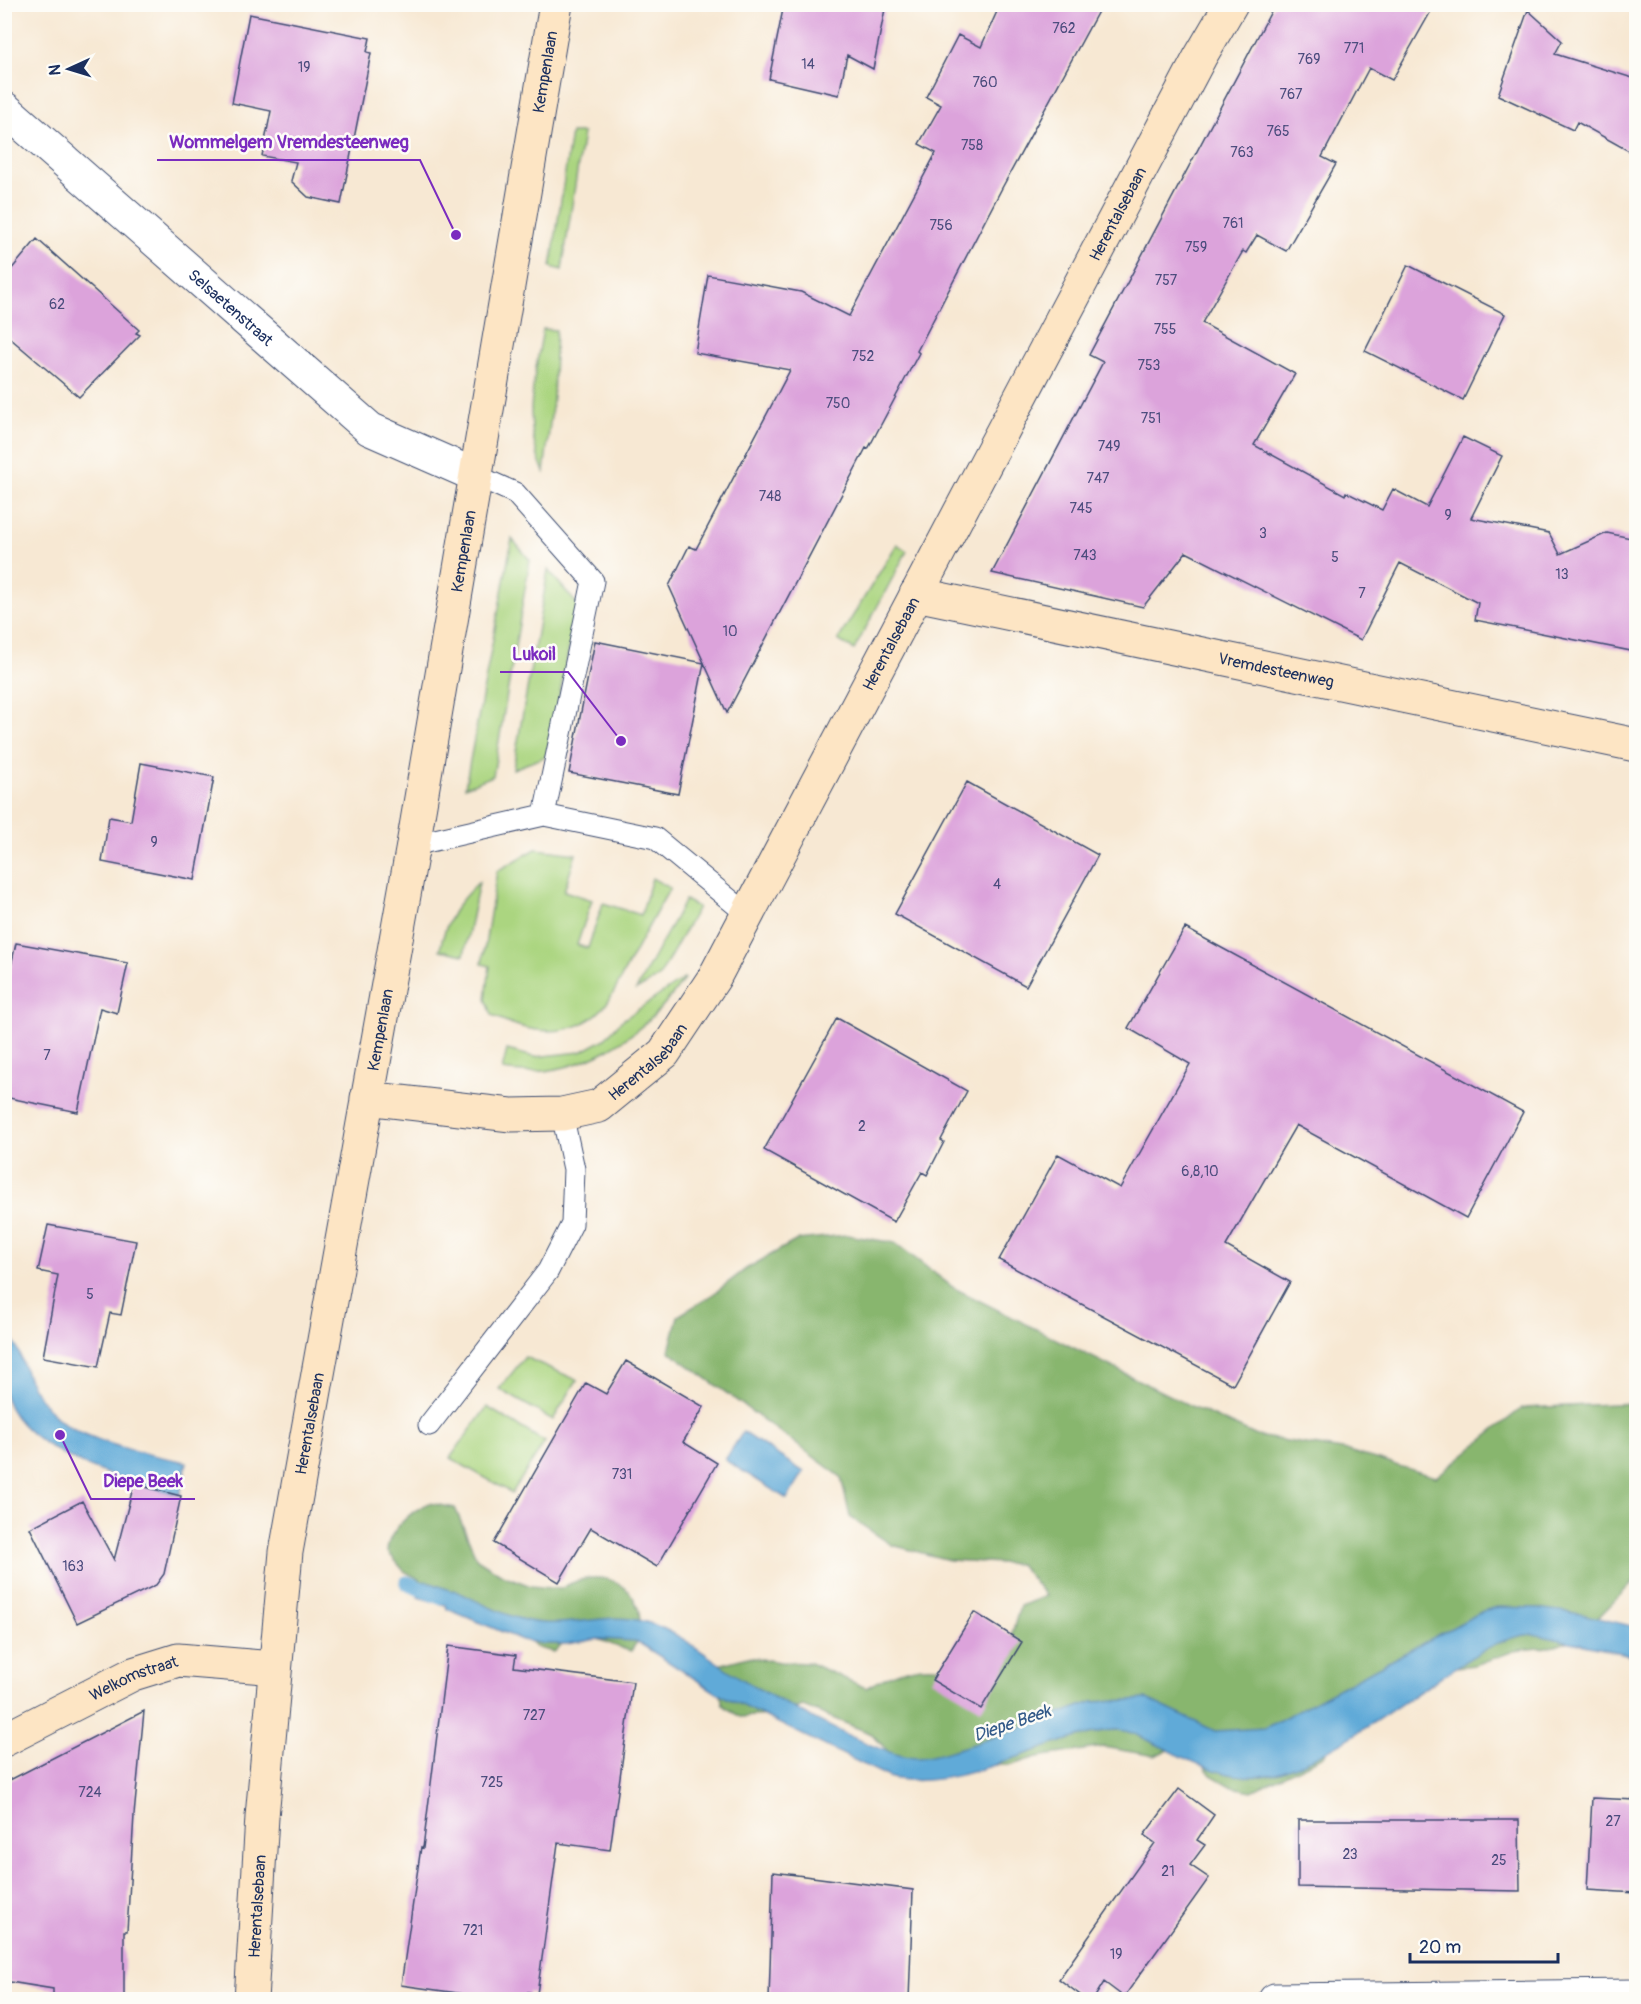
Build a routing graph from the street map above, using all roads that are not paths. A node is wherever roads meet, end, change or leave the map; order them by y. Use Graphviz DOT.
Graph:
graph roads {
  1 [pos="556,4"];
  2 [pos="1231,4"];
  3 [pos="4,108"];
  4 [pos="477,476"];
  5 [pos="916,594"];
  6 [pos="1636,745"];
  7 [pos="544,815"];
  8 [pos="413,844"];
  9 [pos="747,914"];
  10 [pos="367,1098"];
  11 [pos="562,1114"];
  12 [pos="429,1425"];
  13 [pos="274,1668"];
  14 [pos="4,1740"];
  15 [pos="1636,1996"];
  16 [pos="251,2000"];
  17 [pos="1275,2000"];
  1 -- 4 [label="street, Kempenlaan"];
  2 -- 5 [label="street, Herentalsebaan"];
  3 -- 4 [label="street, Selsaetenstraat"];
  4 -- 7 [label="lane"];
  4 -- 8 [label="street, Kempenlaan"];
  5 -- 6 [label="street, Vremdesteenweg"];
  5 -- 9 [label="street, Herentalsebaan"];
  7 -- 8 [label="lane"];
  7 -- 9 [label="lane"];
  8 -- 10 [label="street, Kempenlaan"];
  9 -- 11 [label="street, Herentalsebaan"];
  10 -- 11 [label="street, Herentalsebaan"];
  10 -- 13 [label="street, Herentalsebaan"];
  11 -- 12 [label="lane"];
  13 -- 14 [label="street, Welkomstraat"];
  13 -- 16 [label="street, Herentalsebaan"];
  15 -- 17 [label="street"];
}
